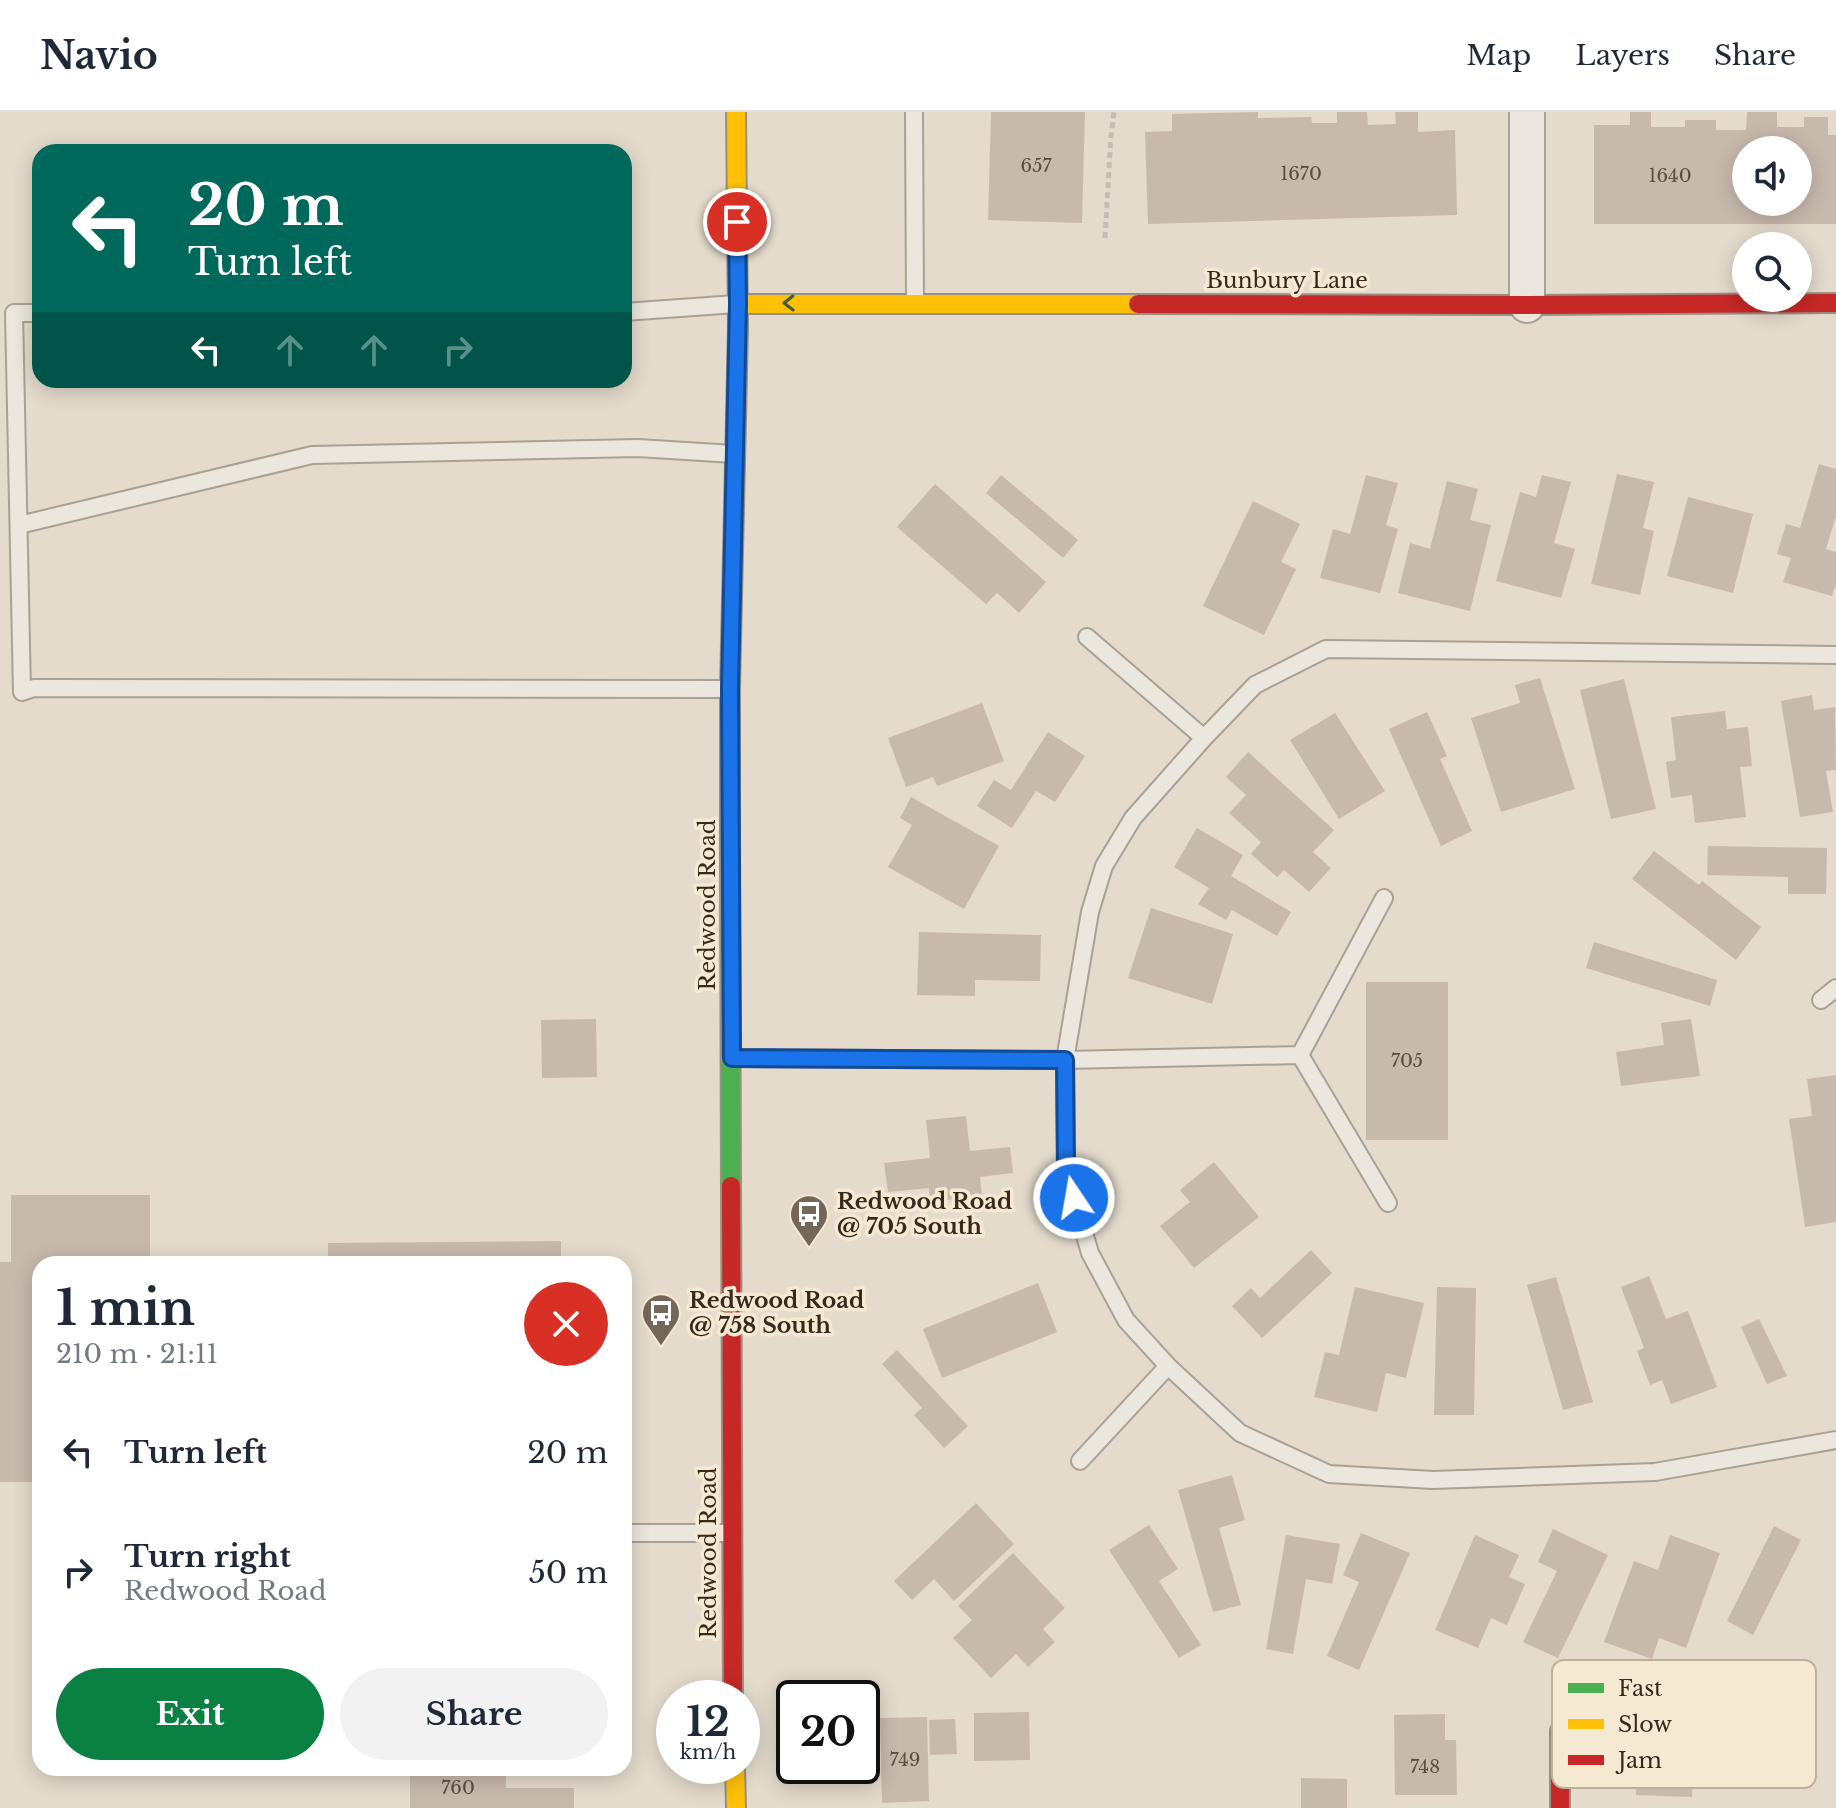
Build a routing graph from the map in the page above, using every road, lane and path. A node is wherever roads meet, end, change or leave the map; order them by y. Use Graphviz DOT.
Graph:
graph roads {
  1 [pos="736,112"];
  2 [pos="914,112"];
  3 [pos="1114,112"];
  4 [pos="1527,112"];
  5 [pos="1105,238"];
  6 [pos="915,303"];
  7 [pos="1836,303"];
  8 [pos="738,304"];
  9 [pos="1527,305"];
  10 [pos="632,311"];
  11 [pos="7,313"];
  12 [pos="32,313"];
  13 [pos="735,455"];
  14 [pos="19,525"];
  15 [pos="1087,637"];
  16 [pos="1836,655"];
  17 [pos="730,689"];
  18 [pos="1204,738"];
  19 [pos="1384,898"];
  20 [pos="1836,988"];
  21 [pos="1821,1000"];
  22 [pos="1300,1055"];
  23 [pos="732,1058"];
  24 [pos="1065,1060"];
  25 [pos="1388,1203"];
  26 [pos="1168,1366"];
  27 [pos="1836,1440"];
  28 [pos="1080,1461"];
  29 [pos="632,1533"];
  30 [pos="732,1533"];
  31 [pos="733,1680"];
  32 [pos="735,1784"];
  33 [pos="736,1808"];
  1 -- 8 [label="main road, Redwood Road"];
  2 -- 6 [label="lane"];
  3 -- 5 [label="path"];
  4 -- 9 [label="street"];
  6 -- 8 [label="main road, Bunbury Lane, one-way"];
  6 -- 9 [label="main road, Bunbury Lane"];
  7 -- 9 [label="main road, Bunbury Lane"];
  8 -- 10 [label="lane"];
  8 -- 13 [label="main road, Redwood Road"];
  11 -- 12 [label="lane"];
  11 -- 14 [label="lane"];
  13 -- 14 [label="lane"];
  13 -- 17 [label="main road, Redwood Road"];
  14 -- 17 [label="lane"];
  15 -- 18 [label="lane"];
  16 -- 18 [label="lane"];
  17 -- 23 [label="main road, Redwood Road"];
  18 -- 24 [label="lane"];
  19 -- 22 [label="lane"];
  20 -- 21 [label="lane"];
  22 -- 24 [label="lane"];
  22 -- 25 [label="lane"];
  23 -- 24 [label="lane"];
  23 -- 30 [label="main road, Redwood Road"];
  24 -- 26 [label="lane"];
  26 -- 27 [label="lane"];
  26 -- 28 [label="lane"];
  29 -- 30 [label="lane"];
  30 -- 31 [label="main road, Redwood Road"];
  32 -- 33 [label="main road"];
}
